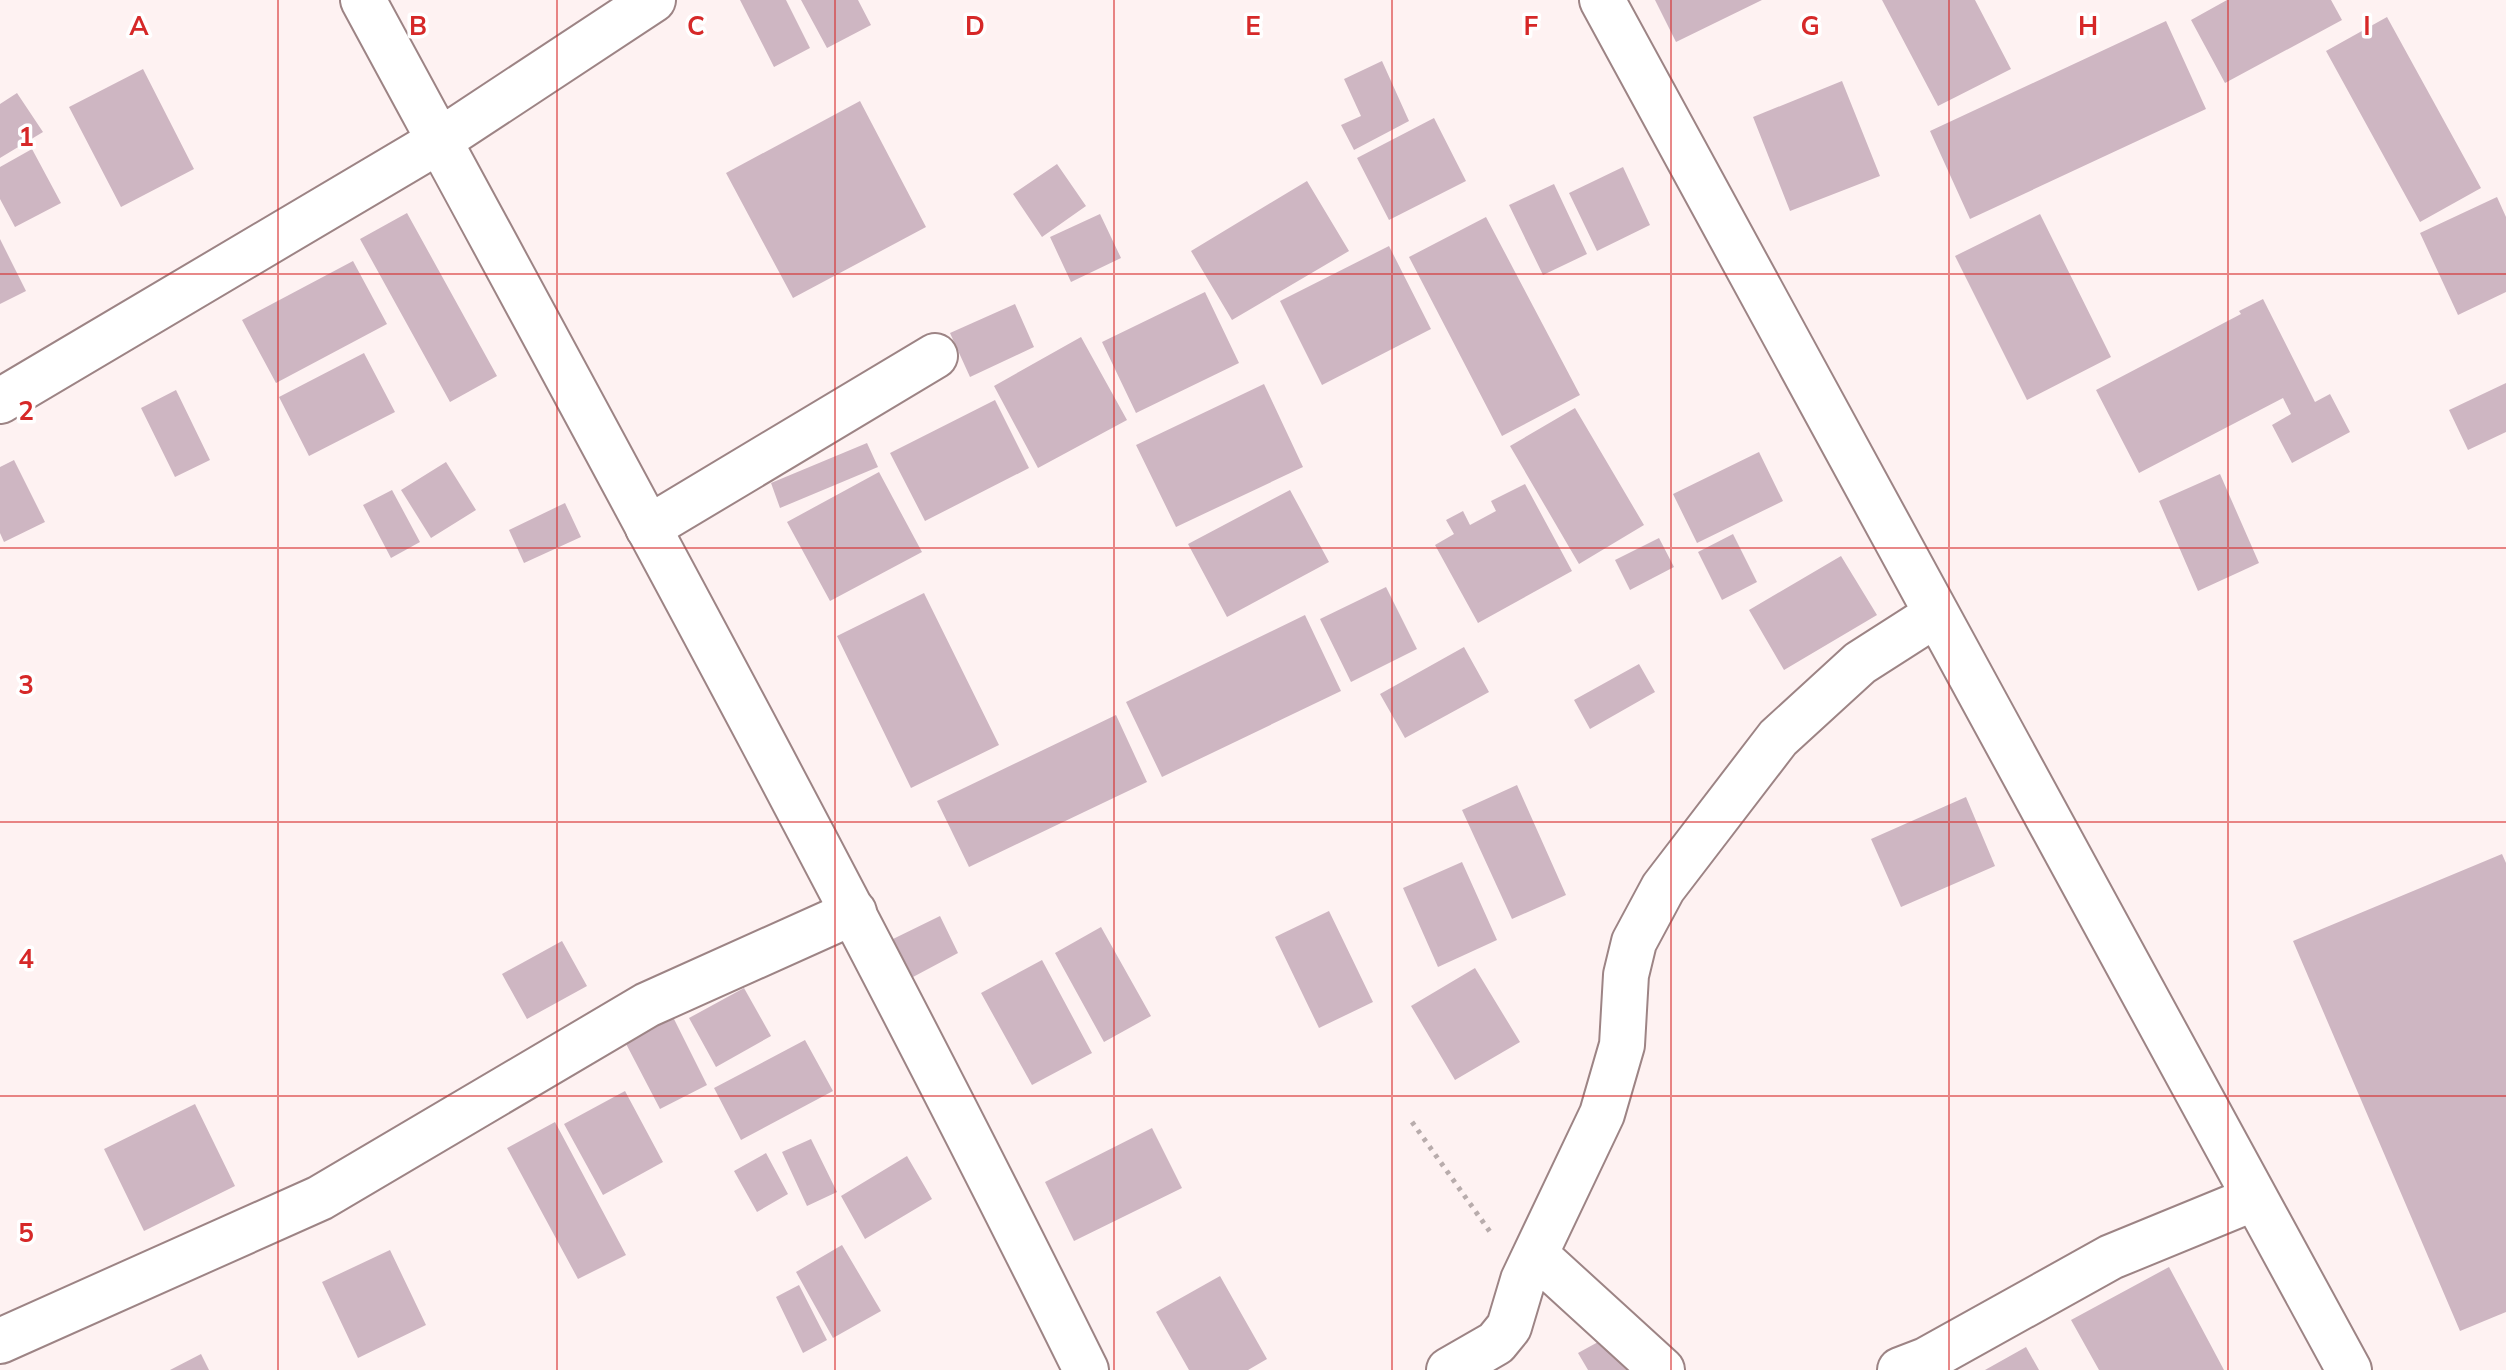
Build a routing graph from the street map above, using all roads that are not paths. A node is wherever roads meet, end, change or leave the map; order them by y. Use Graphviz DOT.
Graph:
graph roads {
  1 [pos="363,0"];
  2 [pos="653,0"];
  3 [pos="1602,0"];
  4 [pos="439,141"];
  5 [pos="935,356"];
  6 [pos="0,401"];
  7 [pos="648,528"];
  8 [pos="1935,615"];
  9 [pos="854,912"];
  10 [pos="2255,1198"];
  11 [pos="1530,1268"];
  12 [pos="0,1341"];
  13 [pos="1086,1370"];
  14 [pos="1449,1370"];
  15 [pos="1662,1370"];
  16 [pos="1900,1370"];
  17 [pos="2349,1370"];
  1 -- 4 [label="street"];
  2 -- 4 [label="street"];
  3 -- 8 [label="street"];
  4 -- 6 [label="street"];
  4 -- 7 [label="street"];
  5 -- 7 [label="street"];
  7 -- 9 [label="street"];
  8 -- 10 [label="street"];
  8 -- 11 [label="street"];
  9 -- 12 [label="street"];
  9 -- 13 [label="street"];
  10 -- 16 [label="street"];
  10 -- 17 [label="street"];
  11 -- 14 [label="street"];
  11 -- 15 [label="street"];
}
